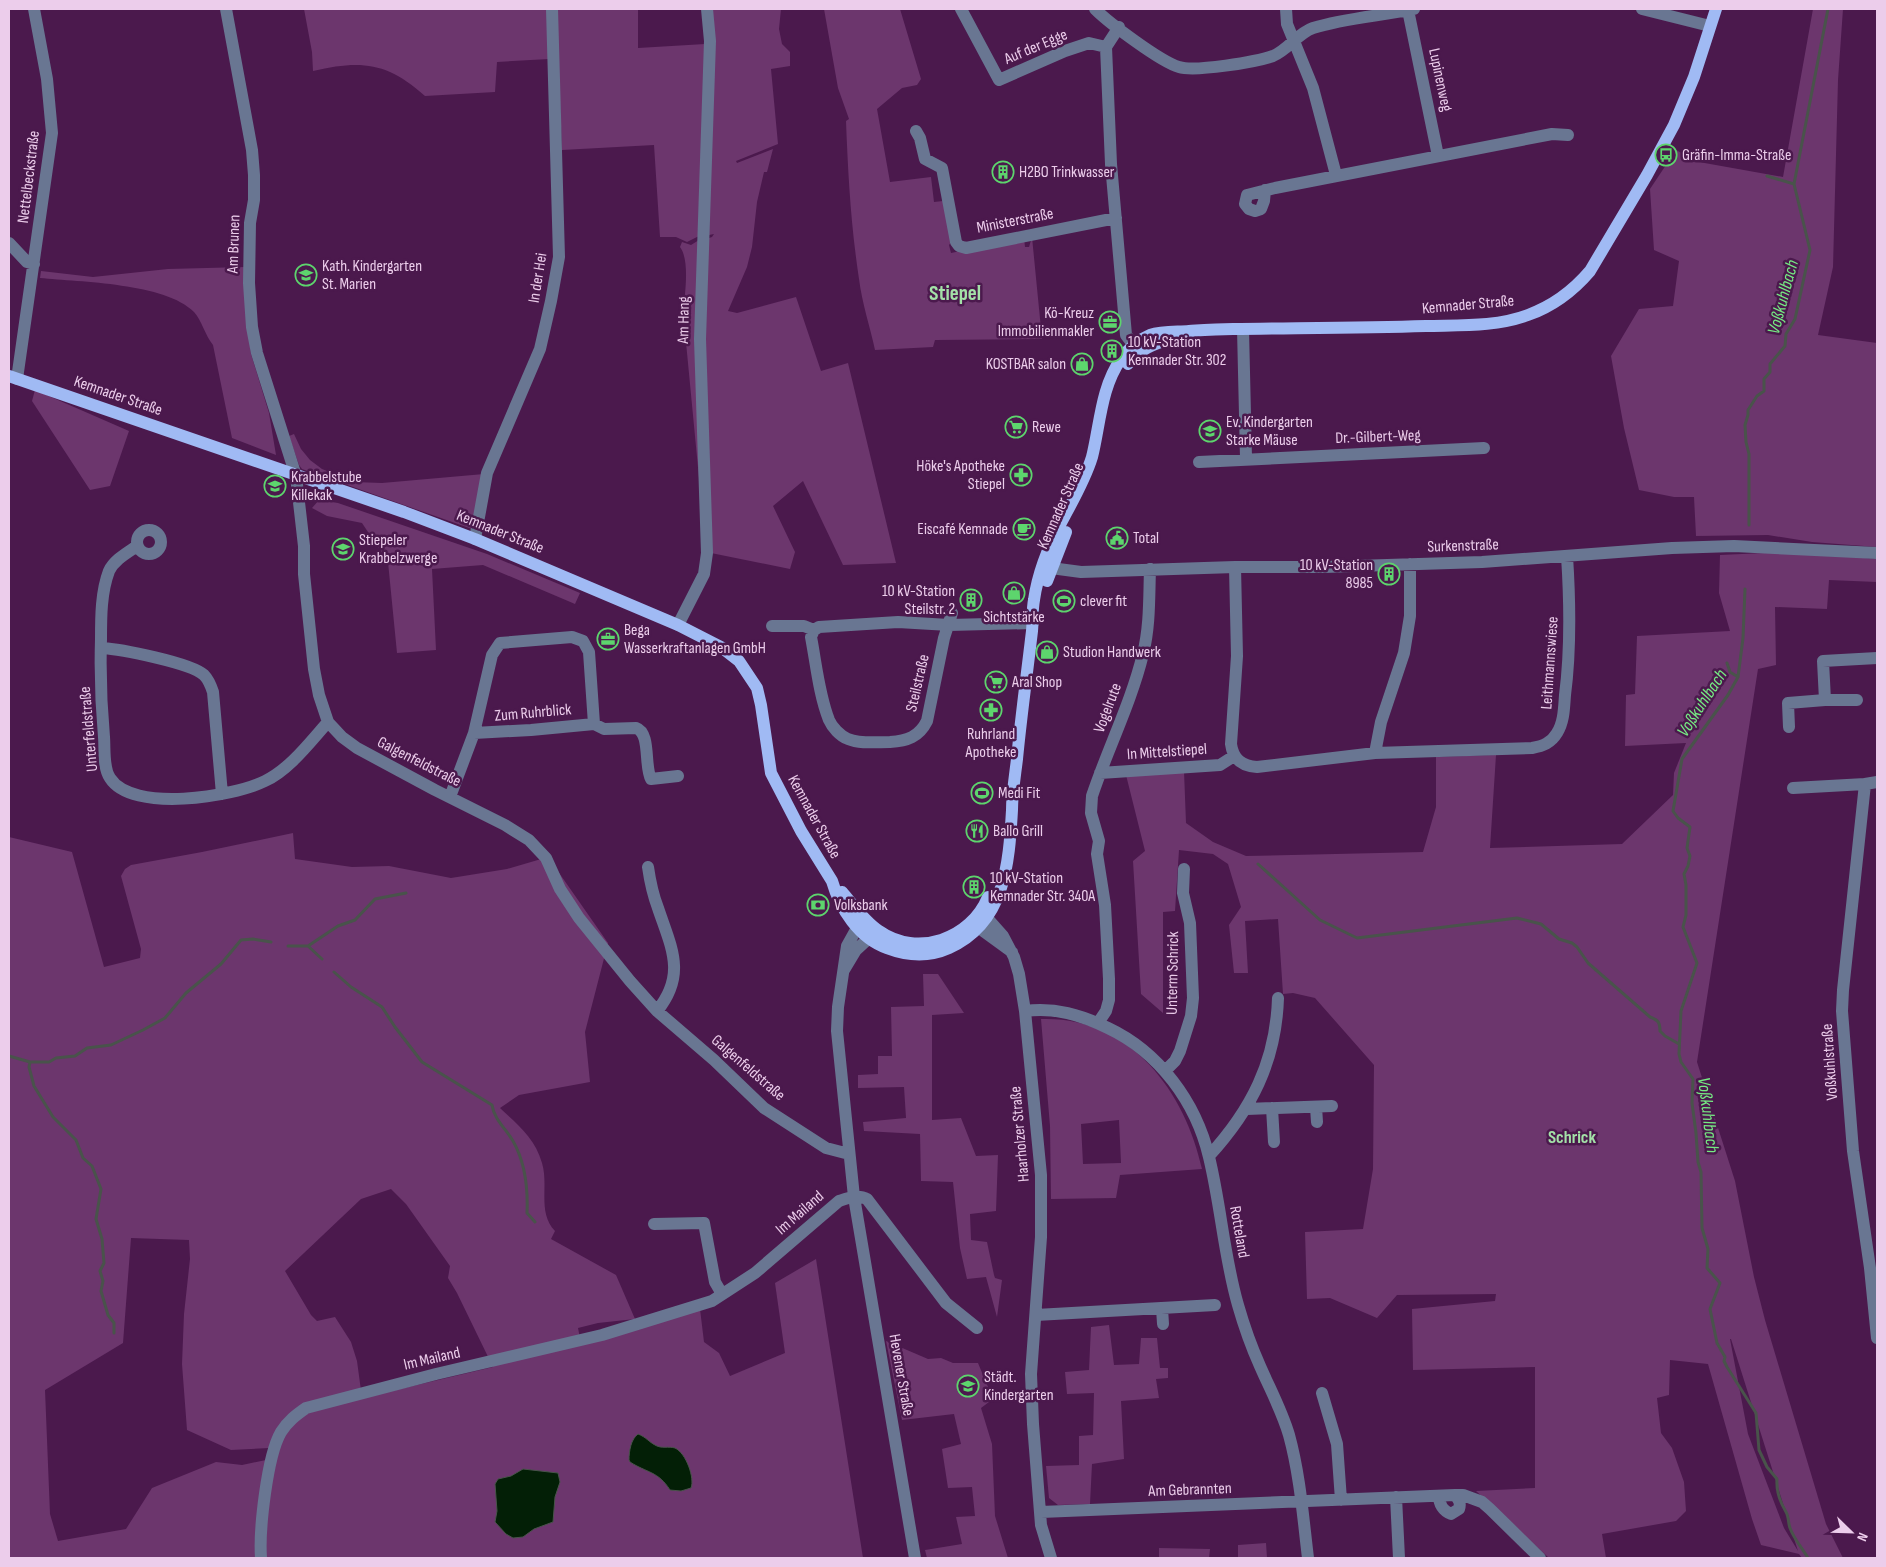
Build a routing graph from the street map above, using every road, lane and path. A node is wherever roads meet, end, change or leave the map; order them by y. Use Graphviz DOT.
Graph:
graph roads {
  1 [pos="34,9"];
  2 [pos="226,9"];
  3 [pos="552,9"];
  4 [pos="708,9"];
  5 [pos="961,9"];
  6 [pos="1095,9"];
  7 [pos="1286,9"];
  8 [pos="1411,9"];
  9 [pos="1642,9"];
  10 [pos="1716,9"];
  11 [pos="1710,26"];
  12 [pos="1119,28"];
  13 [pos="1295,42"];
  14 [pos="1106,47"];
  15 [pos="916,132"];
  16 [pos="1568,135"];
  17 [pos="1438,156"];
  18 [pos="1336,175"];
  19 [pos="1265,190"];
  20 [pos="1116,218"];
  21 [pos="9,243"];
  22 [pos="34,264"];
  23 [pos="1243,329"];
  24 [pos="1136,349"];
  25 [pos="13,378"];
  26 [pos="1484,448"];
  27 [pos="1246,458"];
  28 [pos="1199,462"];
  29 [pos="296,476"];
  30 [pos="475,539"];
  31 [pos="137,546"];
  32 [pos="1877,552"];
  33 [pos="1567,556"];
  34 [pos="1410,564"];
  35 [pos="1047,566"];
  36 [pos="1235,567"];
  37 [pos="1150,569"];
  38 [pos="951,619"];
  39 [pos="1033,623"];
  40 [pos="678,625"];
  41 [pos="772,626"];
  42 [pos="814,630"];
  43 [pos="100,648"];
  44 [pos="1877,658"];
  45 [pos="1825,700"];
  46 [pos="1857,700"];
  47 [pos="328,722"];
  48 [pos="594,724"];
  49 [pos="1789,727"];
  50 [pos="474,733"];
  51 [pos="1375,753"];
  52 [pos="1234,756"];
  53 [pos="1100,773"];
  54 [pos="678,776"];
  55 [pos="1871,783"];
  56 [pos="1792,788"];
  57 [pos="222,794"];
  58 [pos="450,796"];
  59 [pos="648,867"];
  60 [pos="1184,869"];
  61 [pos="832,881"];
  62 [pos="981,921"];
  63 [pos="870,925"];
  64 [pos="857,928"];
  65 [pos="868,939"];
  66 [pos="942,946"];
  67 [pos="844,970"];
  68 [pos="1278,998"];
  69 [pos="657,1011"];
  70 [pos="1025,1011"];
  71 [pos="1098,1023"];
  72 [pos="1165,1070"];
  73 [pos="1332,1106"];
  74 [pos="1316,1107"];
  75 [pos="1272,1108"];
  76 [pos="1247,1109"];
  77 [pos="1317,1122"];
  78 [pos="1274,1142"];
  79 [pos="849,1154"];
  80 [pos="1209,1156"];
  81 [pos="854,1197"];
  82 [pos="654,1224"];
  83 [pos="722,1294"];
  84 [pos="1215,1305"];
  85 [pos="1162,1308"];
  86 [pos="1036,1316"];
  87 [pos="1163,1324"];
  88 [pos="976,1328"];
  89 [pos="1877,1338"];
  90 [pos="1322,1393"];
  91 [pos="1455,1495"];
  92 [pos="1439,1496"];
  93 [pos="1396,1497"];
  94 [pos="1341,1500"];
  95 [pos="1301,1501"];
  96 [pos="1041,1512"];
  97 [pos="261,1558"];
  98 [pos="915,1558"];
  99 [pos="1050,1558"];
  100 [pos="1308,1558"];
  101 [pos="1399,1558"];
  102 [pos="1540,1558"];
  1 -- 22 [label="street, Nettelbeckstraße"];
  2 -- 29 [label="street, Am Brunen"];
  3 -- 30 [label="street, In der Hei"];
  4 -- 40 [label="street, Am Hang"];
  5 -- 14 [label="street, Auf der Egge"];
  6 -- 12 [label="street"];
  7 -- 13 [label="street"];
  8 -- 13 [label="street"];
  8 -- 17 [label="street, Lupinenweg"];
  9 -- 11 [label="street"];
  10 -- 11 [label="main road, Kemnader Straße"];
  11 -- 23 [label="main road, Kemnader Straße"];
  12 -- 13 [label="street"];
  12 -- 14 [label="street"];
  13 -- 18 [label="street"];
  14 -- 20 [label="street"];
  15 -- 20 [label="street, Ministerstraße"];
  16 -- 17 [label="street"];
  17 -- 18 [label="street"];
  18 -- 19 [label="street"];
  20 -- 24 [label="street"];
  21 -- 22 [label="street"];
  22 -- 25 [label="street, Nettelbeckstraße"];
  23 -- 24 [label="main road, Kemnader Straße"];
  23 -- 27 [label="street"];
  24 -- 35 [label="main road, Kemnader Straße"];
  25 -- 29 [label="main road, Kemnader Straße"];
  26 -- 27 [label="street, Dr.-Gilbert-Weg"];
  27 -- 28 [label="street, Dr.-Gilbert-Weg"];
  29 -- 30 [label="main road, Kemnader Straße"];
  29 -- 47 [label="street, Galgenfeldstraße"];
  30 -- 40 [label="main road, Kemnader Straße"];
  31 -- 43 [label="street, Unterfeldstraße"];
  32 -- 33 [label="street, Surkenstraße"];
  33 -- 34 [label="street, Surkenstraße"];
  33 -- 51 [label="street, Leithmannswiese"];
  34 -- 36 [label="street, Surkenstraße"];
  34 -- 51 [label="street"];
  35 -- 37 [label="street, Surkenstraße"];
  35 -- 39 [label="main road, Kemnader Straße"];
  36 -- 37 [label="street, Surkenstraße"];
  36 -- 52 [label="street"];
  37 -- 53 [label="street, Vogelrute"];
  38 -- 39 [label="street"];
  38 -- 42 [label="street"];
  38 -- 42 [label="street, Steilstraße"];
  39 -- 62 [label="main road, Kemnader Straße"];
  40 -- 61 [label="main road, Kemnader Straße"];
  41 -- 42 [label="street"];
  43 -- 57 [label="street"];
  43 -- 57 [label="street, Unterfeldstraße"];
  44 -- 45 [label="street"];
  45 -- 46 [label="street"];
  45 -- 49 [label="street"];
  47 -- 57 [label="street, Unterfeldstraße"];
  47 -- 58 [label="street, Galgenfeldstraße"];
  48 -- 50 [label="street, Zum Ruhrblick"];
  48 -- 50 [label="street, Zum Ruhrblick"];
  48 -- 54 [label="street, Zum Ruhrblick"];
  50 -- 58 [label="street, Zum Ruhrblick"];
  51 -- 52 [label="street, Leithmannswiese"];
  52 -- 53 [label="street, In Mittelstiepel"];
  53 -- 71 [label="street, Vogelrute"];
  55 -- 56 [label="street, Voßkuhlstraße"];
  55 -- 89 [label="street, Voßkuhlstraße"];
  58 -- 69 [label="street, Galgenfeldstraße"];
  59 -- 69 [label="street"];
  60 -- 72 [label="street, Unterm Schrick"];
  61 -- 63 [label="main road, Kemnader Straße"];
  61 -- 64 [label="main road, Kemnader Straße"];
  62 -- 66 [label="main road, Kemnader Straße"];
  62 -- 70 [label="street, Haarholzer Straße"];
  63 -- 64 [label="street"];
  63 -- 65 [label="street"];
  63 -- 66 [label="main road, Kemnader Straße"];
  64 -- 65 [label="main road, Kemnader Straße"];
  64 -- 67 [label="street, Hevener Straße"];
  65 -- 66 [label="main road, Kemnader Straße"];
  65 -- 67 [label="street, Hevener Straße"];
  67 -- 79 [label="street, Hevener Straße"];
  68 -- 76 [label="street"];
  69 -- 79 [label="street, Galgenfeldstraße"];
  70 -- 71 [label="street, Rotteland"];
  70 -- 86 [label="street, Haarholzer Straße"];
  71 -- 72 [label="street, Rotteland"];
  72 -- 80 [label="street, Rotteland"];
  73 -- 74 [label="street"];
  74 -- 75 [label="street"];
  74 -- 77 [label="street"];
  75 -- 76 [label="street"];
  75 -- 78 [label="street"];
  76 -- 80 [label="street"];
  79 -- 81 [label="street, Hevener Straße"];
  80 -- 95 [label="street, Rotteland"];
  81 -- 83 [label="street, Im Mailand"];
  81 -- 88 [label="street"];
  81 -- 98 [label="street, Hevener Straße"];
  82 -- 83 [label="street"];
  83 -- 97 [label="street, Im Mailand"];
  84 -- 85 [label="street"];
  85 -- 86 [label="street"];
  85 -- 87 [label="street"];
  86 -- 96 [label="street, Haarholzer Straße"];
  90 -- 94 [label="street"];
  91 -- 92 [label="street, Am Gebrannten"];
  91 -- 92 [label="street"];
  91 -- 102 [label="street, Am Gebrannten"];
  92 -- 93 [label="street, Am Gebrannten"];
  93 -- 94 [label="street, Am Gebrannten"];
  93 -- 101 [label="street"];
  94 -- 95 [label="street, Am Gebrannten"];
  95 -- 96 [label="street, Am Gebrannten"];
  95 -- 100 [label="street, Rotteland"];
  96 -- 99 [label="street, Haarholzer Straße"];
}
